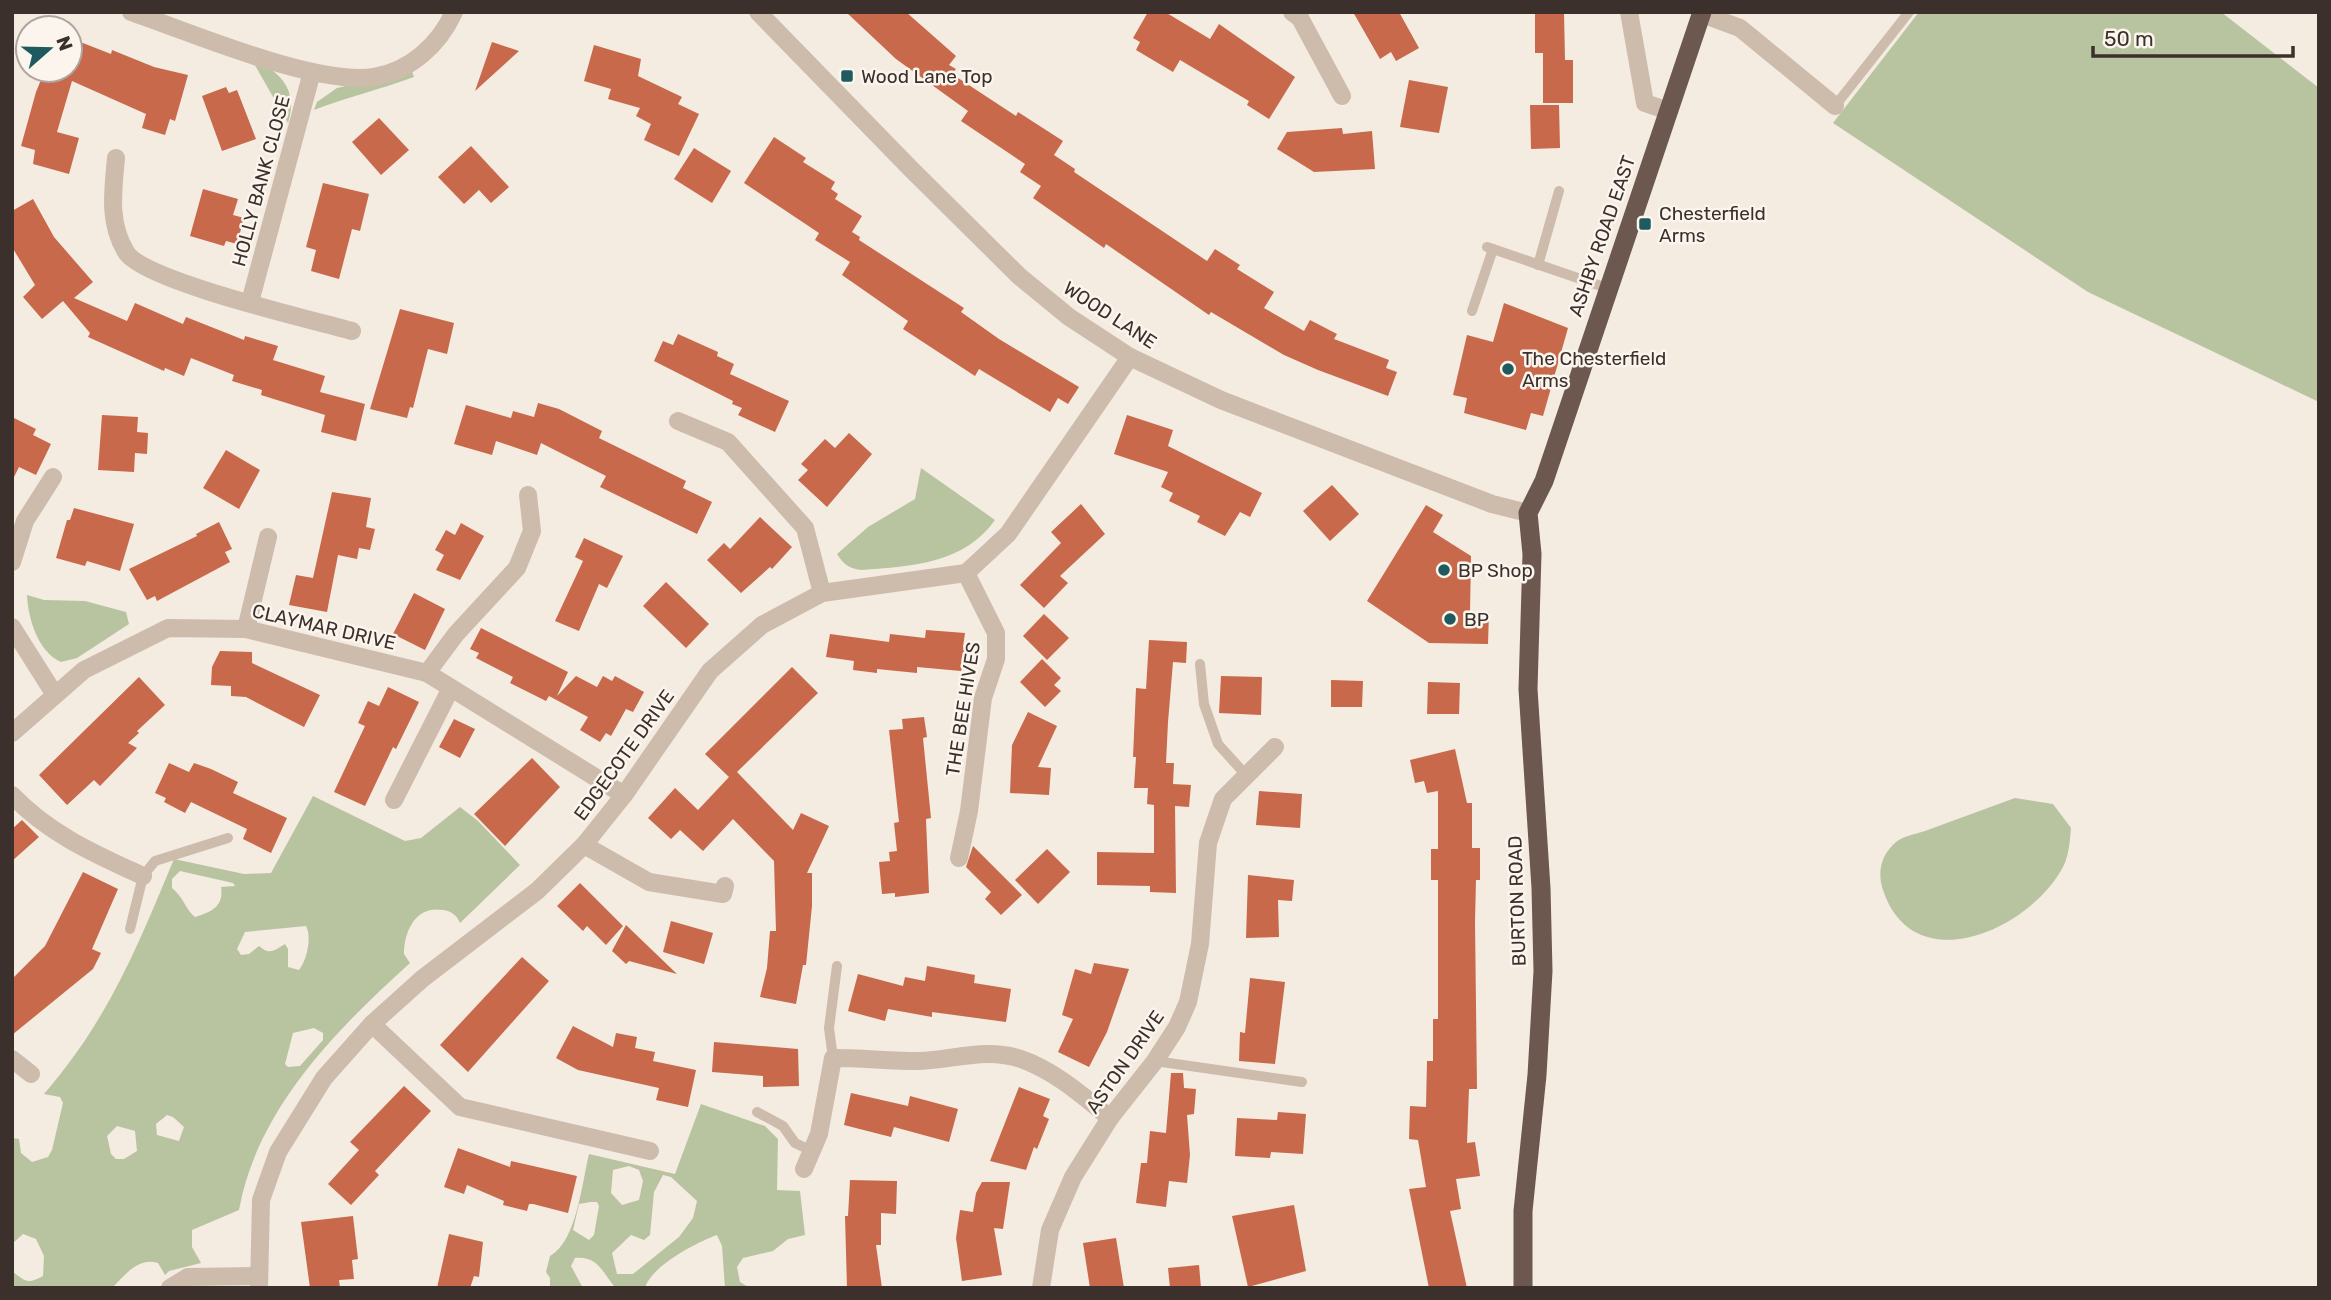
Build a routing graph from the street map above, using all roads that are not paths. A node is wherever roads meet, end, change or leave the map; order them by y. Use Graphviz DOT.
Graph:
graph roads {
  1 [pos="131,12"];
  2 [pos="454,12"];
  3 [pos="758,12"];
  4 [pos="1292,12"];
  5 [pos="1629,12"];
  6 [pos="1909,12"];
  7 [pos="1702,13"];
  8 [pos="312,72"];
  9 [pos="1342,96"];
  10 [pos="1835,106"];
  11 [pos="1670,111"];
  12 [pos="116,158"];
  13 [pos="1559,191"];
  14 [pos="1538,265"];
  15 [pos="1607,288"];
  16 [pos="250,302"];
  17 [pos="1472,311"];
  18 [pos="352,331"];
  19 [pos="1130,357"];
  20 [pos="678,421"];
  21 [pos="53,477"];
  22 [pos="528,495"];
  23 [pos="1528,513"];
  24 [pos="19,518"];
  25 [pos="268,537"];
  26 [pos="12,562"];
  27 [pos="966,573"];
  28 [pos="822,593"];
  29 [pos="12,627"];
  30 [pos="246,629"];
  31 [pos="1200,664"];
  32 [pos="427,673"];
  33 [pos="451,688"];
  34 [pos="55,695"];
  35 [pos="12,733"];
  36 [pos="1275,747"];
  37 [pos="1245,774"];
  38 [pos="624,794"];
  39 [pos="12,795"];
  40 [pos="394,800"];
  41 [pos="228,838"];
  42 [pos="584,845"];
  43 [pos="959,858"];
  44 [pos="143,876"];
  45 [pos="726,886"];
  46 [pos="130,929"];
  47 [pos="837,966"];
  48 [pos="372,1024"];
  49 [pos="832,1058"];
  50 [pos="12,1059"];
  51 [pos="1155,1061"];
  52 [pos="31,1074"];
  53 [pos="1303,1082"];
  54 [pos="757,1112"];
  55 [pos="1111,1118"];
  56 [pos="650,1151"];
  57 [pos="812,1151"];
  58 [pos="804,1169"];
  59 [pos="259,1282"];
  60 [pos="170,1288"];
  61 [pos="1041,1288"];
  62 [pos="1523,1288"];
  1 -- 8 [label="street"];
  2 -- 8 [label="street"];
  3 -- 19 [label="street, WOOD LANE"];
  4 -- 9 [label="street"];
  5 -- 11 [label="street"];
  6 -- 10 [label="lane"];
  7 -- 10 [label="street"];
  7 -- 11 [label="highway, ASHBY ROAD EAST"];
  8 -- 16 [label="street, HOLLY BANK CLOSE"];
  11 -- 15 [label="highway, ASHBY ROAD EAST"];
  12 -- 16 [label="street"];
  13 -- 14 [label="lane"];
  14 -- 15 [label="lane"];
  14 -- 17 [label="lane"];
  15 -- 23 [label="highway, ASHBY ROAD EAST"];
  16 -- 18 [label="street"];
  19 -- 23 [label="street, WOOD LANE"];
  19 -- 27 [label="street"];
  20 -- 28 [label="street"];
  21 -- 24 [label="street"];
  22 -- 32 [label="street"];
  23 -- 62 [label="highway, BURTON ROAD"];
  24 -- 26 [label="street"];
  25 -- 30 [label="street"];
  27 -- 28 [label="street, EDGECOTE DRIVE"];
  27 -- 43 [label="street, THE BEE HIVES"];
  28 -- 38 [label="street, EDGECOTE DRIVE"];
  29 -- 34 [label="street"];
  30 -- 32 [label="street, CLAYMAR DRIVE"];
  30 -- 34 [label="street, CLAYMAR DRIVE"];
  31 -- 37 [label="lane"];
  32 -- 33 [label="street, CLAYMAR DRIVE"];
  33 -- 38 [label="street, CLAYMAR DRIVE"];
  33 -- 40 [label="street"];
  34 -- 35 [label="street, CLAYMAR DRIVE"];
  36 -- 37 [label="street, ASTON DRIVE"];
  37 -- 51 [label="street, ASTON DRIVE"];
  38 -- 42 [label="street, EDGECOTE DRIVE"];
  39 -- 44 [label="street"];
  41 -- 44 [label="lane"];
  42 -- 45 [label="street"];
  42 -- 48 [label="street, EDGECOTE DRIVE"];
  44 -- 46 [label="lane"];
  47 -- 49 [label="lane"];
  48 -- 56 [label="street"];
  48 -- 59 [label="street, EDGECOTE DRIVE"];
  49 -- 55 [label="street"];
  49 -- 57 [label="street"];
  50 -- 52 [label="street"];
  51 -- 53 [label="lane"];
  51 -- 55 [label="street, ASTON DRIVE"];
  54 -- 57 [label="lane"];
  55 -- 61 [label="street, ASTON DRIVE"];
  57 -- 58 [label="street"];
  59 -- 60 [label="street"];
}
